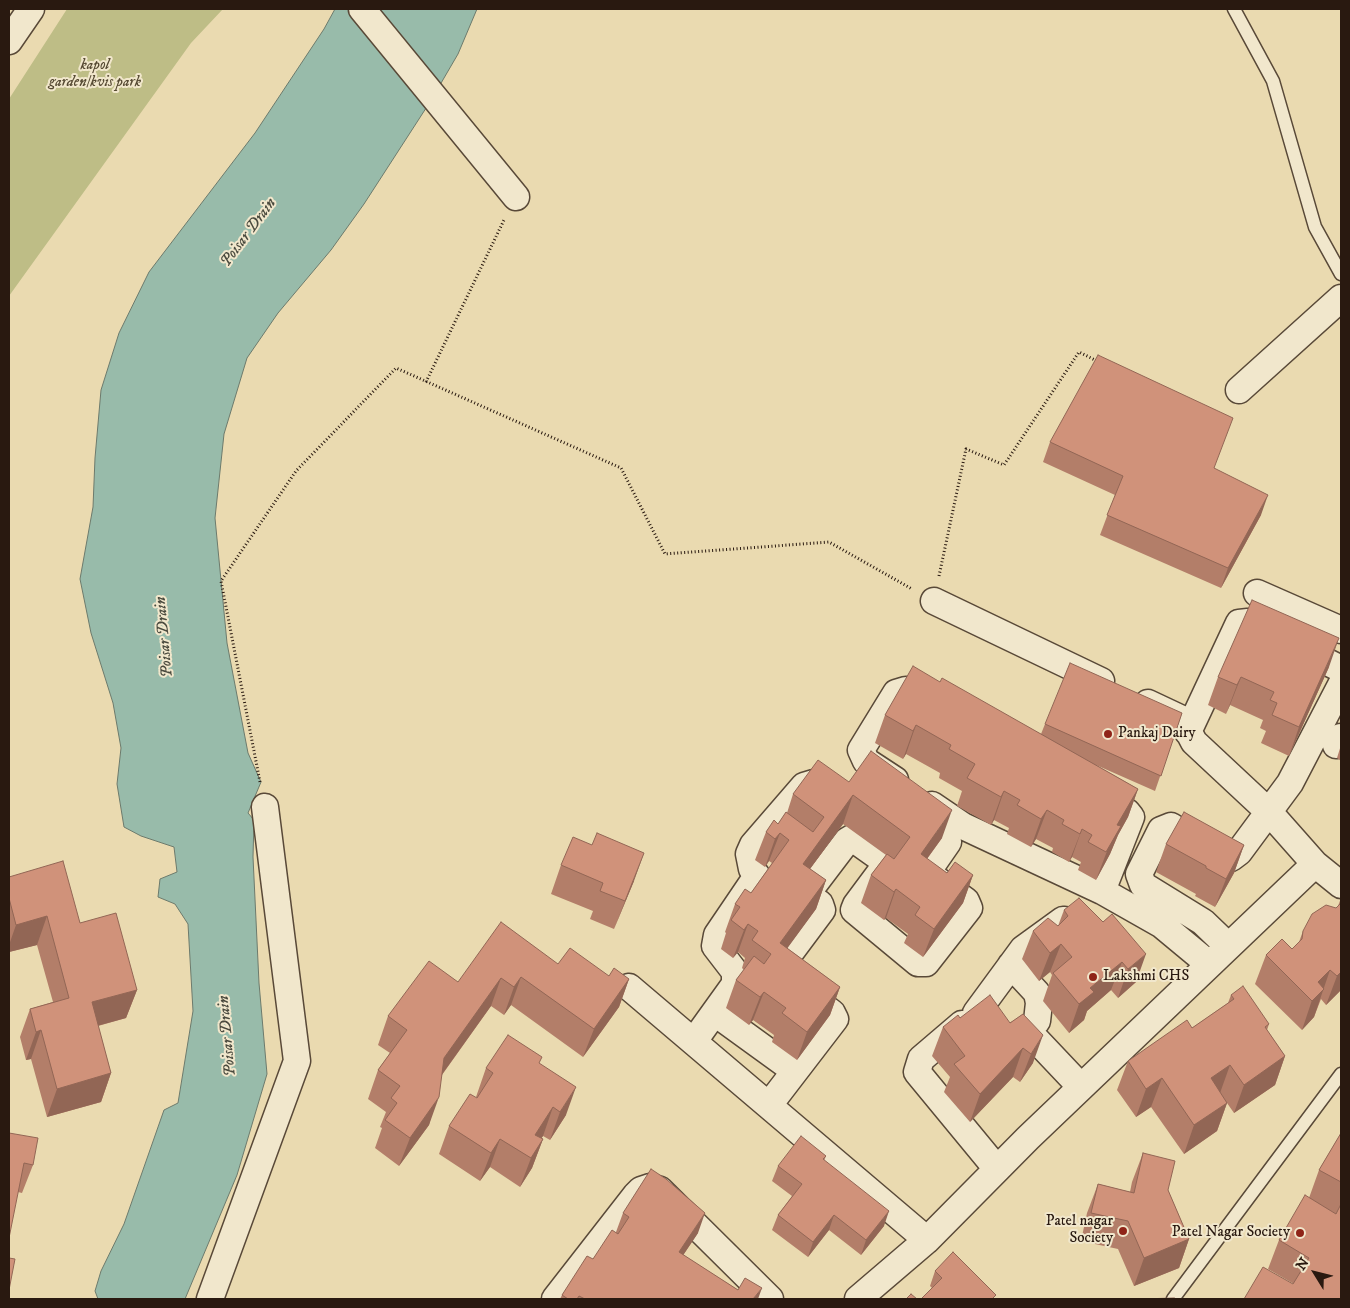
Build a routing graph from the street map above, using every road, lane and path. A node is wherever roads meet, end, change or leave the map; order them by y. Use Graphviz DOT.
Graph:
graph roads {
  1 [pos="31,9"];
  2 [pos="362,9"];
  3 [pos="1234,9"];
  4 [pos="9,41"];
  5 [pos="516,197"];
  6 [pos="1341,274"];
  7 [pos="1341,298"];
  8 [pos="1105,366"];
  9 [pos="426,382"];
  10 [pos="1239,390"];
  11 [pos="1257,593"];
  12 [pos="934,601"];
  13 [pos="1341,630"];
  14 [pos="1341,669"];
  15 [pos="1341,685"];
  16 [pos="948,714"];
  17 [pos="1188,732"];
  18 [pos="1076,784"];
  19 [pos="265,807"];
  20 [pos="1269,812"];
  21 [pos="1315,864"];
  22 [pos="1341,885"];
  23 [pos="1102,891"];
  24 [pos="1094,943"];
  25 [pos="1228,946"];
  26 [pos="1209,964"];
  27 [pos="1011,966"];
  28 [pos="629,987"];
  29 [pos="715,1013"];
  30 [pos="976,1013"];
  31 [pos="1028,1031"];
  32 [pos="694,1041"];
  33 [pos="795,1071"];
  34 [pos="1341,1074"];
  35 [pos="1081,1087"];
  36 [pos="769,1105"];
  37 [pos="997,1168"];
  38 [pos="926,1240"];
  39 [pos="210,1299"];
  40 [pos="555,1299"];
  41 [pos="770,1299"];
  42 [pos="858,1299"];
  43 [pos="1173,1299"];
  1 -- 4 [label="street"];
  2 -- 5 [label="street"];
  3 -- 6 [label="lane"];
  5 -- 9 [label="path"];
  7 -- 10 [label="street"];
  8 -- 12 [label="path"];
  9 -- 12 [label="path"];
  9 -- 19 [label="path"];
  11 -- 13 [label="street"];
  12 -- 17 [label="street"];
  14 -- 17 [label="street"];
  15 -- 20 [label="street"];
  16 -- 23 [label="street"];
  17 -- 20 [label="street"];
  18 -- 23 [label="street"];
  19 -- 39 [label="street"];
  20 -- 21 [label="street"];
  20 -- 25 [label="street"];
  21 -- 22 [label="street"];
  21 -- 25 [label="street"];
  23 -- 26 [label="street"];
  24 -- 27 [label="street"];
  25 -- 26 [label="street"];
  26 -- 35 [label="street"];
  27 -- 30 [label="street"];
  27 -- 31 [label="street"];
  28 -- 32 [label="street"];
  29 -- 32 [label="street"];
  29 -- 33 [label="street"];
  29 -- 33 [label="street"];
  30 -- 31 [label="street"];
  30 -- 37 [label="street"];
  31 -- 35 [label="street"];
  32 -- 36 [label="street"];
  33 -- 36 [label="street"];
  34 -- 43 [label="lane"];
  35 -- 37 [label="street"];
  36 -- 38 [label="street"];
  37 -- 38 [label="street"];
  38 -- 42 [label="street"];
  40 -- 41 [label="street"];
}
